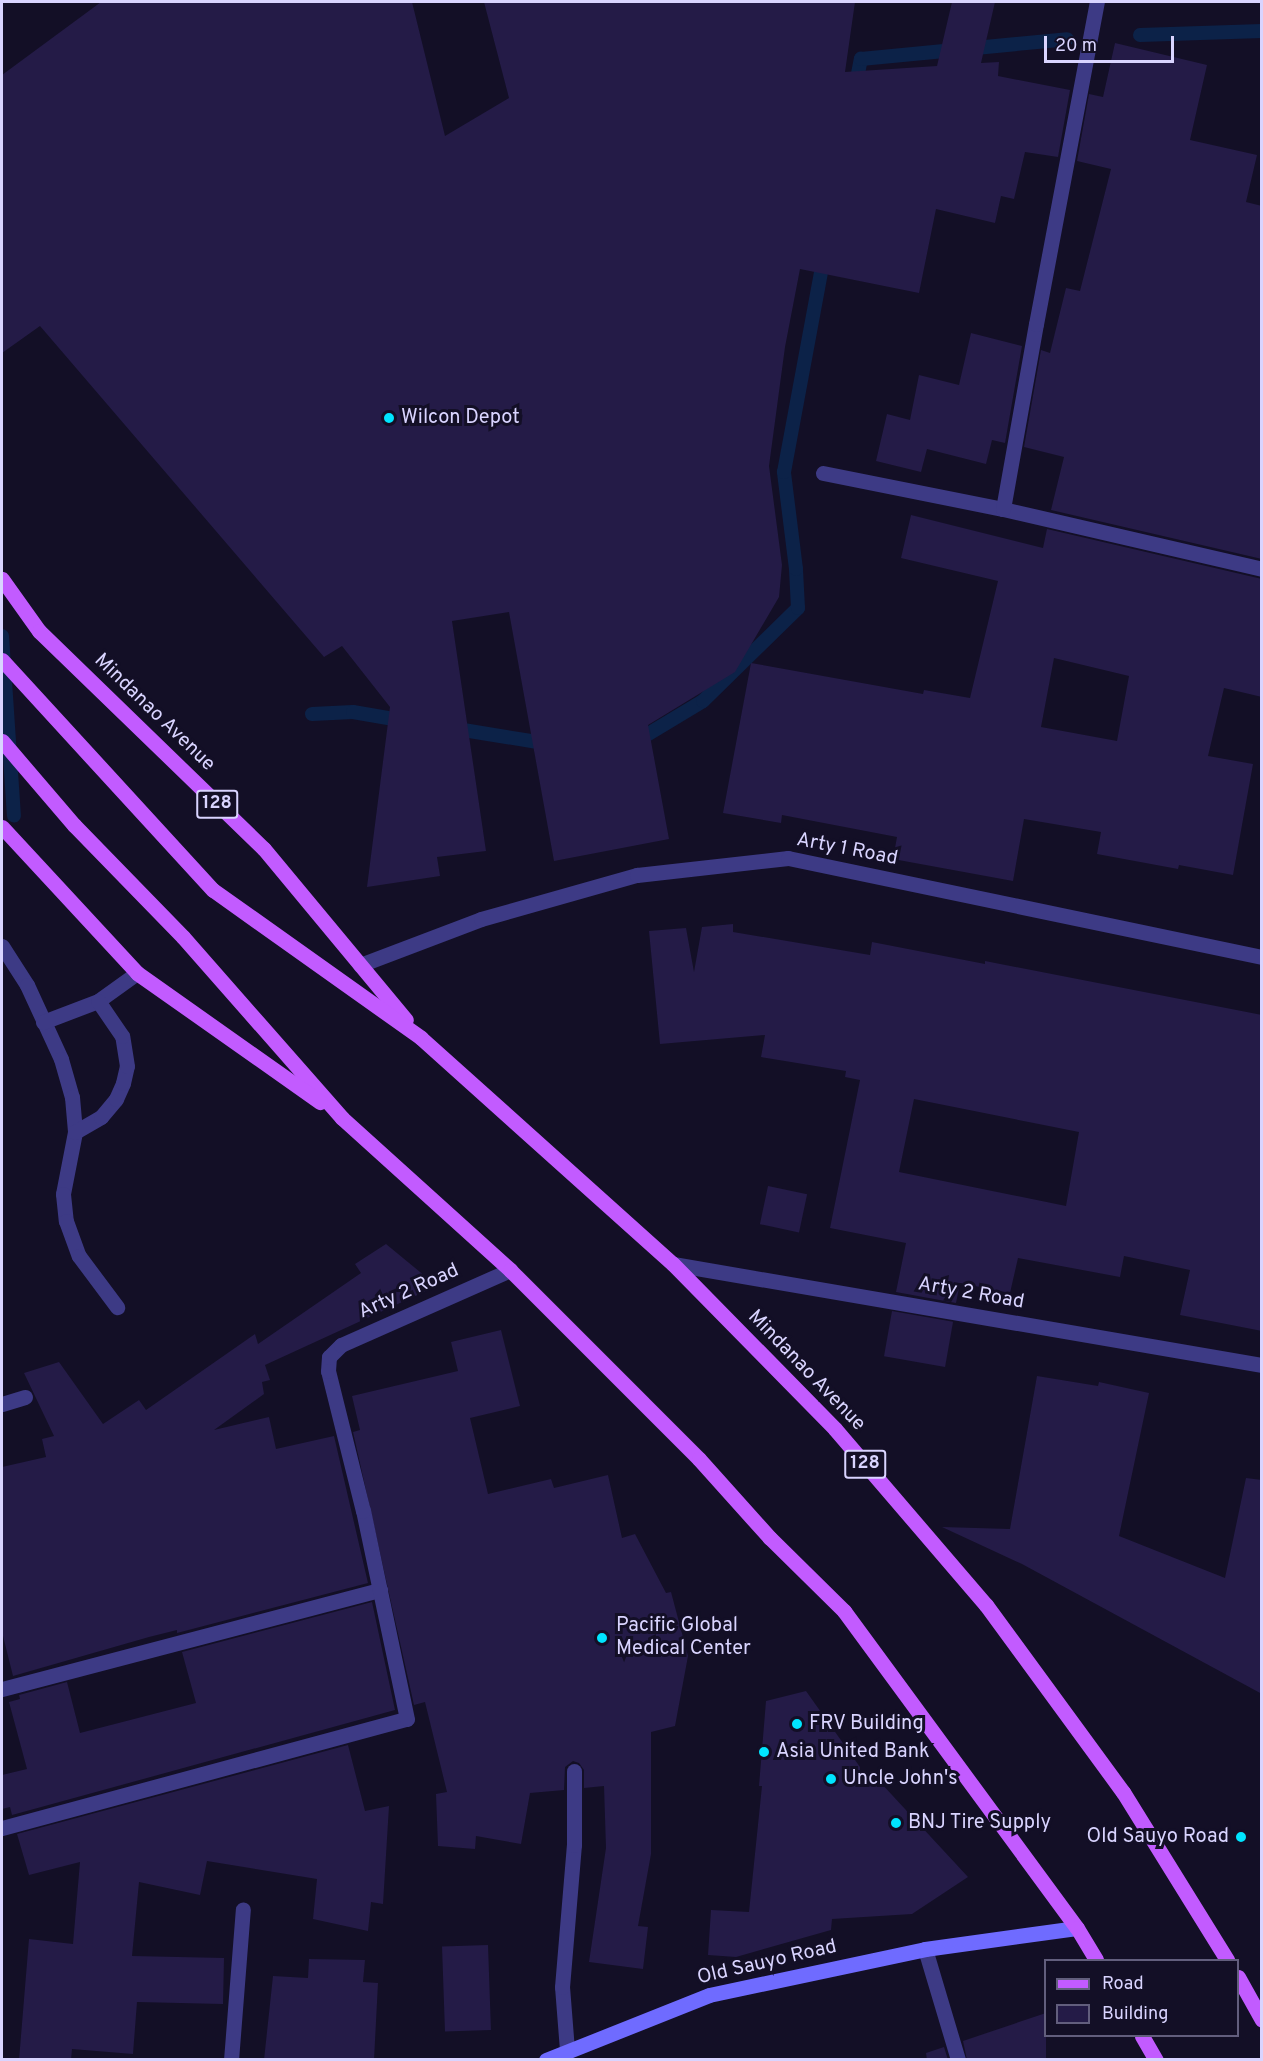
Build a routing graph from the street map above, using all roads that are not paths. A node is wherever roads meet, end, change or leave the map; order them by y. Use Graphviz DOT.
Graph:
graph roads {
  1 [pos="1097,2"];
  2 [pos="823,473"];
  3 [pos="1003,509"];
  4 [pos="1262,568"];
  5 [pos="2,579"];
  6 [pos="2,660"];
  7 [pos="2,741"];
  8 [pos="2,828"];
  9 [pos="2,946"];
  10 [pos="1262,957"];
  11 [pos="360,965"];
  12 [pos="137,973"];
  13 [pos="98,1001"];
  14 [pos="43,1022"];
  15 [pos="421,1038"];
  16 [pos="342,1118"];
  17 [pos="75,1132"];
  18 [pos="673,1264"];
  19 [pos="510,1270"];
  20 [pos="117,1307"];
  21 [pos="1262,1365"];
  22 [pos="26,1397"];
  23 [pos="2,1404"];
  24 [pos="380,1590"];
  25 [pos="2,1689"];
  26 [pos="574,1771"];
  27 [pos="2,1828"];
  28 [pos="243,1909"];
  29 [pos="1077,1928"];
  30 [pos="925,1949"];
  31 [pos="1095,1959"];
  32 [pos="1226,1959"];
  33 [pos="1239,1979"];
  34 [pos="1262,2020"];
  35 [pos="1143,2037"];
  36 [pos="567,2050"];
  37 [pos="231,2060"];
  38 [pos="546,2060"];
  39 [pos="958,2060"];
  40 [pos="1156,2060"];
  1 -- 3 [label="street"];
  2 -- 3 [label="street"];
  3 -- 4 [label="street"];
  5 -- 11 [label="main road, Mindanao Avenue / 128"];
  6 -- 15 [label="main road, Mindanao Avenue / 128"];
  7 -- 16 [label="main road"];
  8 -- 12 [label="main road"];
  9 -- 14 [label="street"];
  10 -- 11 [label="street, Arty 1 Road"];
  11 -- 15 [label="main road, Mindanao Avenue / 128"];
  12 -- 13 [label="street"];
  12 -- 16 [label="main road"];
  13 -- 14 [label="street"];
  13 -- 17 [label="street"];
  14 -- 17 [label="street"];
  15 -- 18 [label="main road, Mindanao Avenue / 128"];
  16 -- 19 [label="main road"];
  17 -- 20 [label="street"];
  18 -- 21 [label="street, Arty 2 Road"];
  18 -- 32 [label="main road, Mindanao Avenue / 128"];
  19 -- 24 [label="street, Arty 2 Road"];
  19 -- 29 [label="main road"];
  22 -- 23 [label="street"];
  24 -- 25 [label="street"];
  24 -- 27 [label="street"];
  26 -- 36 [label="street"];
  28 -- 37 [label="street"];
  29 -- 30 [label="street, Old Sauyo Road"];
  29 -- 31 [label="main road"];
  30 -- 36 [label="street, Old Sauyo Road"];
  30 -- 39 [label="street"];
  33 -- 34 [label="main road"];
  35 -- 40 [label="main road"];
  36 -- 38 [label="street, Old Sauyo Road"];
}
